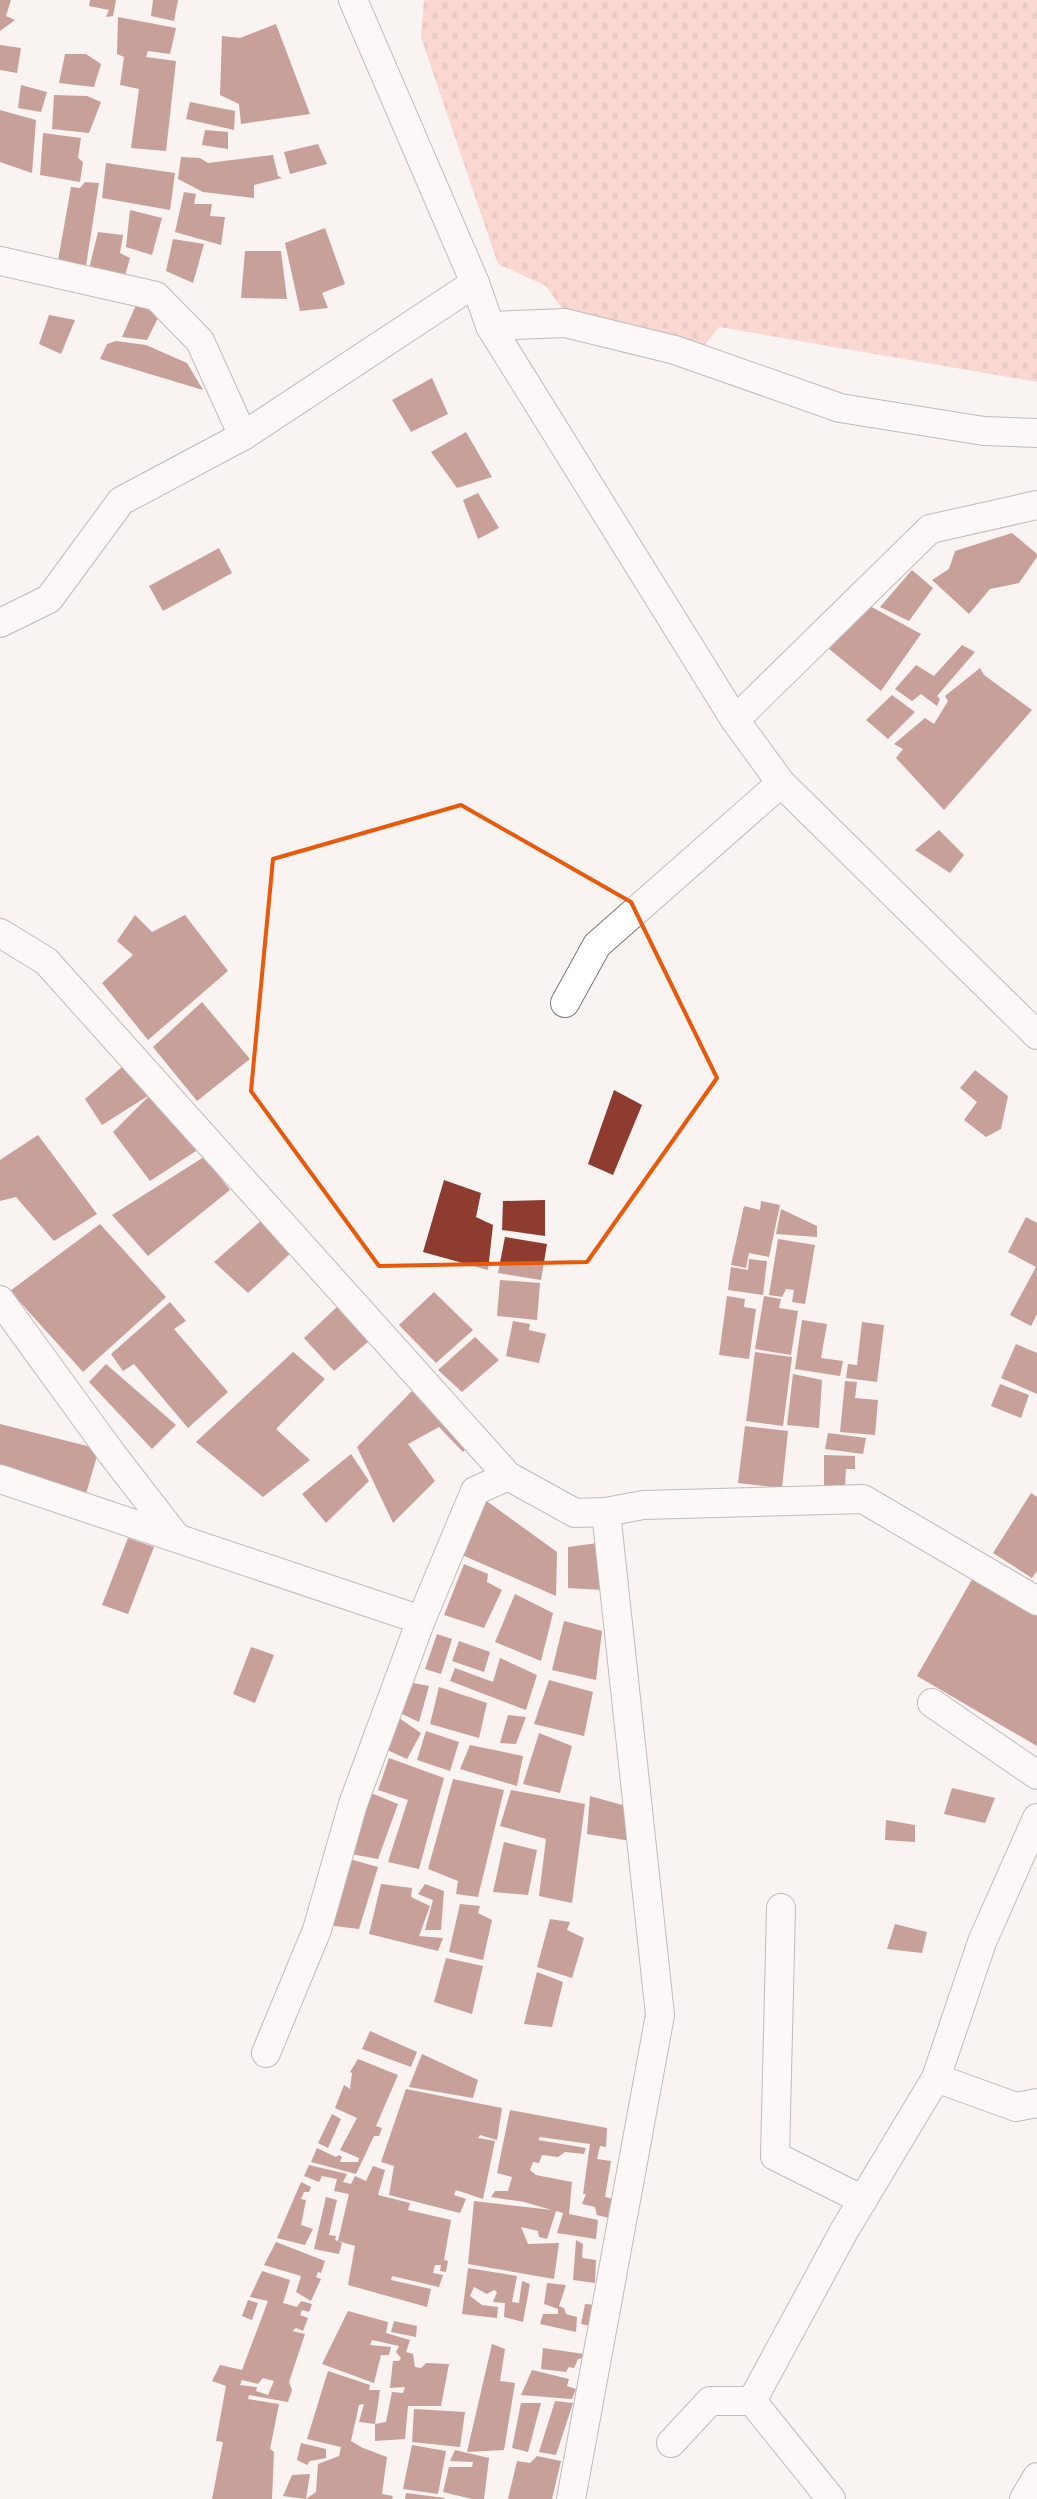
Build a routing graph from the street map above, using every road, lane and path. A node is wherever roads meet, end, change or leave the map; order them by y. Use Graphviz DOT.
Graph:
graph roads {
  1 [pos="354,0"];
  2 [pos="0,261"];
  3 [pos="475,283"];
  4 [pos="490,326"];
  5 [pos="1037,433"];
  6 [pos="243,436"];
  7 [pos="1037,505"];
  8 [pos="0,623"];
  9 [pos="735,720"];
  10 [pos="781,783"];
  11 [pos="0,933"];
  12 [pos="566,1003"];
  13 [pos="1037,1035"];
  14 [pos="0,1300"];
  15 [pos="508,1476"];
  16 [pos="0,1479"];
  17 [pos="606,1512"];
  18 [pos="177,1538"];
  19 [pos="1037,1601"];
  20 [pos="421,1620"];
  21 [pos="932,1703"];
  22 [pos="1037,1775"];
  23 [pos="1037,1818"];
  24 [pos="781,1908"];
  25 [pos="266,2053"];
  26 [pos="936,2078"];
  27 [pos="1037,2103"];
  28 [pos="863,2200"];
  29 [pos="752,2401"];
  30 [pos="671,2443"];
  31 [pos="1037,2478"];
  32 [pos="571,2499"];
  33 [pos="831,2499"];
  34 [pos="1024,2499"];
  1 -- 3 [label="street"];
  2 -- 6 [label="street"];
  3 -- 4 [label="street"];
  3 -- 6 [label="street"];
  4 -- 5 [label="street"];
  4 -- 9 [label="street"];
  6 -- 8 [label="street"];
  7 -- 9 [label="street"];
  9 -- 10 [label="street"];
  10 -- 12 [label="street"];
  10 -- 13 [label="street"];
  11 -- 15 [label="street"];
  14 -- 18 [label="street"];
  15 -- 17 [label="street"];
  15 -- 20 [label="street"];
  16 -- 18 [label="street"];
  17 -- 19 [label="street"];
  17 -- 32 [label="street"];
  18 -- 20 [label="street"];
  20 -- 25 [label="street"];
  21 -- 22 [label="street"];
  23 -- 26 [label="street"];
  24 -- 28 [label="street"];
  26 -- 27 [label="street"];
  26 -- 28 [label="street"];
  28 -- 29 [label="street"];
  29 -- 30 [label="street"];
  29 -- 33 [label="street"];
  31 -- 34 [label="street"];
}
